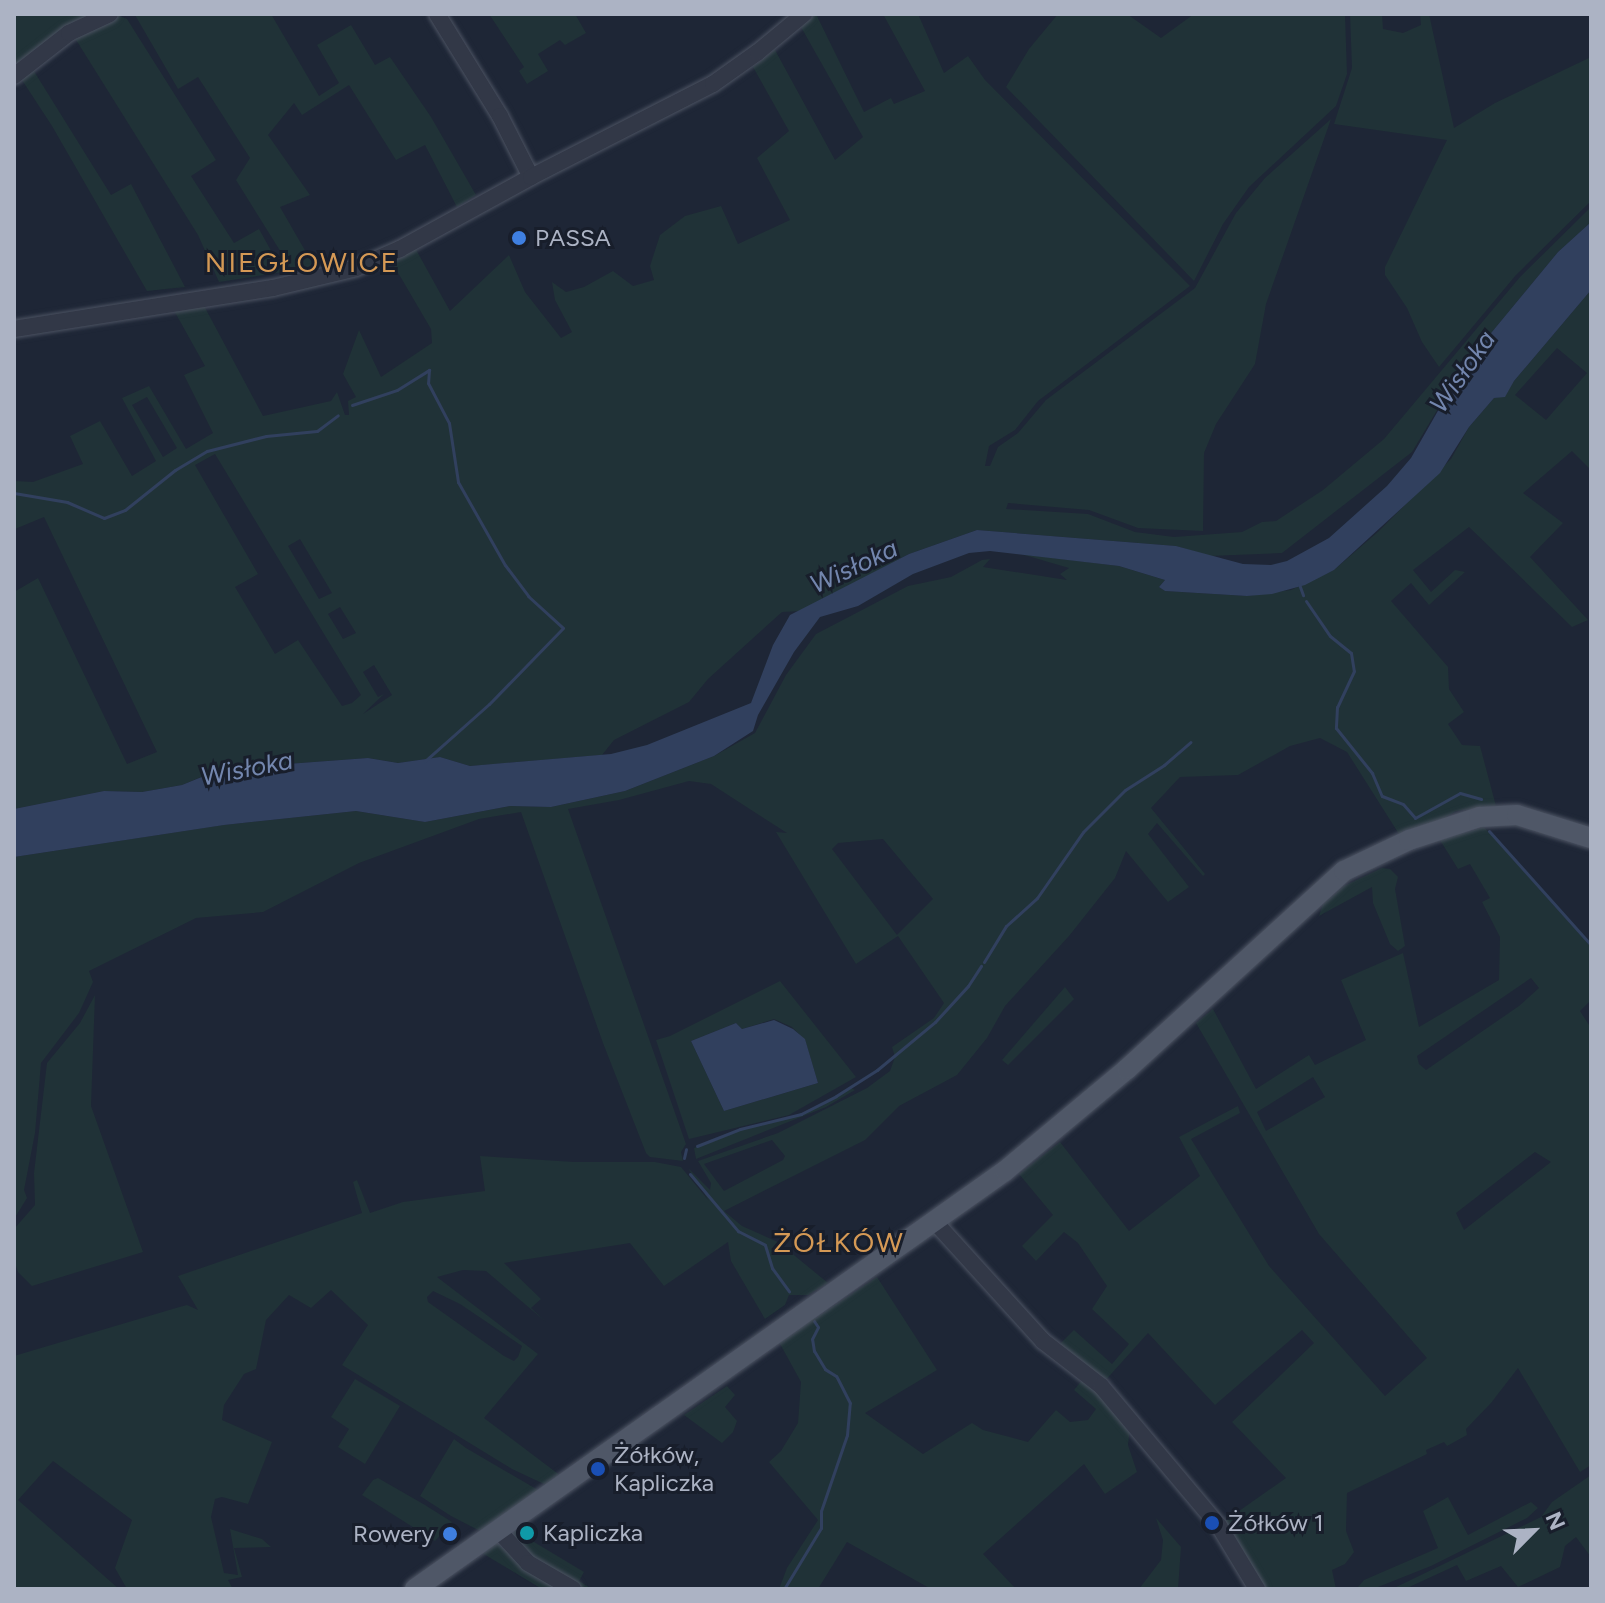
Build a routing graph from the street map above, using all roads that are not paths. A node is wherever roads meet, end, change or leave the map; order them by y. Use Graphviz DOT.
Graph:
graph roads {
  1 [pos="110,14"];
  2 [pos="437,14"];
  3 [pos="804,14"];
  4 [pos="14,76"];
  5 [pos="531,177"];
  6 [pos="14,329"];
  7 [pos="1591,838"];
  8 [pos="935,1222"];
  9 [pos="497,1529"];
  10 [pos="415,1589"];
  11 [pos="573,1589"];
  12 [pos="1257,1589"];
  1 -- 4 [label="street"];
  2 -- 5 [label="street"];
  3 -- 5 [label="street"];
  5 -- 6 [label="street"];
  7 -- 8 [label="main road"];
  8 -- 9 [label="main road"];
  8 -- 12 [label="street"];
  9 -- 10 [label="main road"];
  9 -- 11 [label="street"];
}
